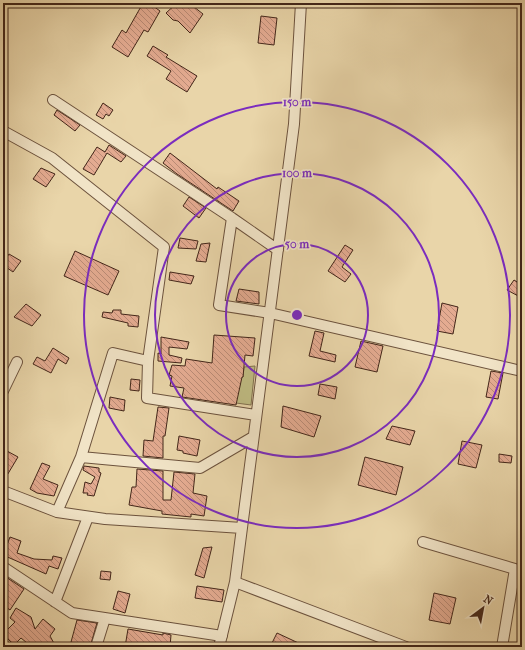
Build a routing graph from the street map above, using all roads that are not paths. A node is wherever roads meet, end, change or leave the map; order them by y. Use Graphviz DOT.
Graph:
graph roads {
  1 [pos="301,3"];
  2 [pos="53,100"];
  3 [pos="3,131"];
  4 [pos="232,218"];
  5 [pos="278,250"];
  6 [pos="270,313"];
  7 [pos="148,361"];
  8 [pos="17,362"];
  9 [pos="522,370"];
  10 [pos="3,391"];
  11 [pos="256,415"];
  12 [pos="254,437"];
  13 [pos="81,457"];
  14 [pos="3,491"];
  15 [pos="57,512"];
  16 [pos="88,517"];
  17 [pos="242,528"];
  18 [pos="423,542"];
  19 [pos="3,567"];
  20 [pos="234,582"];
  21 [pos="55,602"];
  22 [pos="105,618"];
  23 [pos="222,636"];
  24 [pos="96,647"];
  25 [pos="219,647"];
  26 [pos="406,647"];
  27 [pos="502,647"];
  1 -- 5 [label="street"];
  2 -- 4 [label="street"];
  3 -- 7 [label="street"];
  4 -- 5 [label="street"];
  4 -- 6 [label="street"];
  5 -- 6 [label="street"];
  6 -- 9 [label="street"];
  6 -- 11 [label="street"];
  7 -- 11 [label="street"];
  7 -- 13 [label="street"];
  8 -- 10 [label="street"];
  11 -- 12 [label="street"];
  12 -- 13 [label="street"];
  12 -- 17 [label="street"];
  13 -- 15 [label="street"];
  14 -- 15 [label="street"];
  15 -- 16 [label="street"];
  16 -- 17 [label="street"];
  16 -- 21 [label="street"];
  17 -- 20 [label="street"];
  18 -- 27 [label="street"];
  19 -- 21 [label="street"];
  20 -- 23 [label="street"];
  20 -- 26 [label="street"];
  21 -- 22 [label="street"];
  22 -- 23 [label="street"];
  22 -- 24 [label="street"];
  23 -- 25 [label="street"];
}
